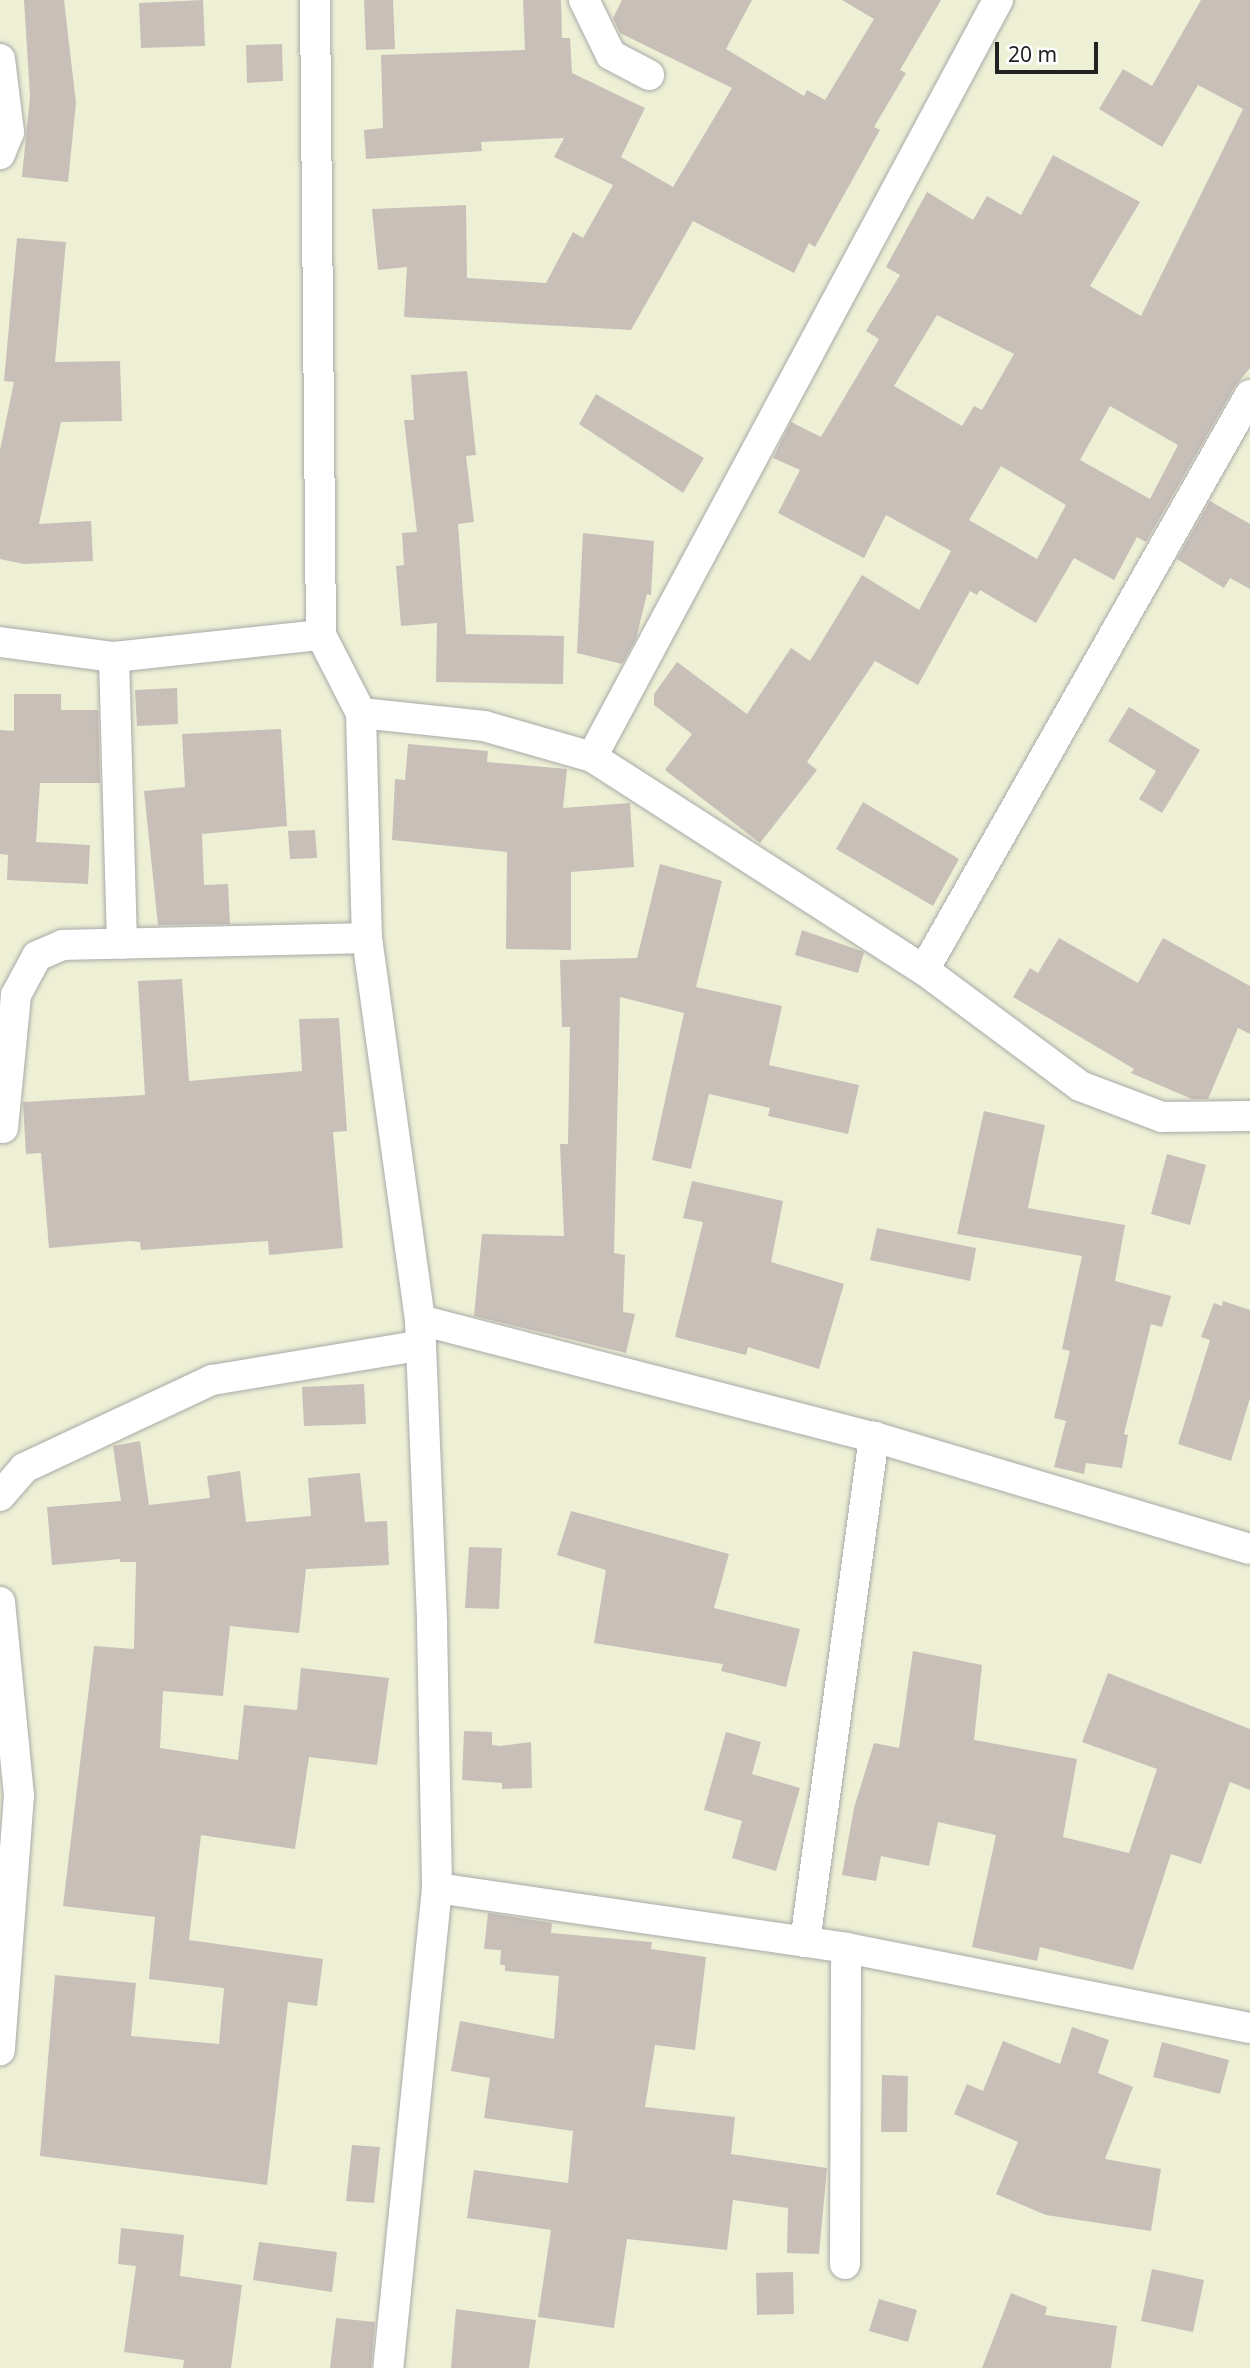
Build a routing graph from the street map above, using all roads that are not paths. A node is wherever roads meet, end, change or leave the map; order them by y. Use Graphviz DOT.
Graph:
graph roads {
  1 [pos="315,0"];
  2 [pos="584,0"];
  3 [pos="998,0"];
  4 [pos="0,59"];
  5 [pos="649,75"];
  6 [pos="0,155"];
  7 [pos="1250,395"];
  8 [pos="321,635"];
  9 [pos="0,642"];
  10 [pos="114,657"];
  11 [pos="361,713"];
  12 [pos="592,757"];
  13 [pos="367,938"];
  14 [pos="122,944"];
  15 [pos="924,970"];
  16 [pos="1250,1116"];
  17 [pos="3,1128"];
  18 [pos="419,1333"];
  19 [pos="874,1437"];
  20 [pos="0,1496"];
  21 [pos="1250,1549"];
  22 [pos="0,1602"];
  23 [pos="437,1888"];
  24 [pos="805,1942"];
  25 [pos="846,1948"];
  26 [pos="1250,2028"];
  27 [pos="0,2050"];
  28 [pos="845,2264"];
  29 [pos="388,2368"];
  1 -- 8 [label="street"];
  2 -- 5 [label="street"];
  3 -- 12 [label="street"];
  4 -- 6 [label="street"];
  7 -- 15 [label="street"];
  8 -- 10 [label="street"];
  8 -- 11 [label="street"];
  9 -- 10 [label="street"];
  10 -- 14 [label="street"];
  11 -- 12 [label="street"];
  11 -- 13 [label="street"];
  12 -- 15 [label="street"];
  13 -- 14 [label="street"];
  13 -- 18 [label="street"];
  14 -- 17 [label="street"];
  15 -- 16 [label="street"];
  18 -- 19 [label="street"];
  18 -- 20 [label="street"];
  18 -- 23 [label="street"];
  19 -- 21 [label="street"];
  19 -- 24 [label="street"];
  22 -- 27 [label="street"];
  23 -- 24 [label="street"];
  23 -- 29 [label="street"];
  24 -- 25 [label="street"];
  25 -- 26 [label="street"];
  25 -- 28 [label="street"];
}
